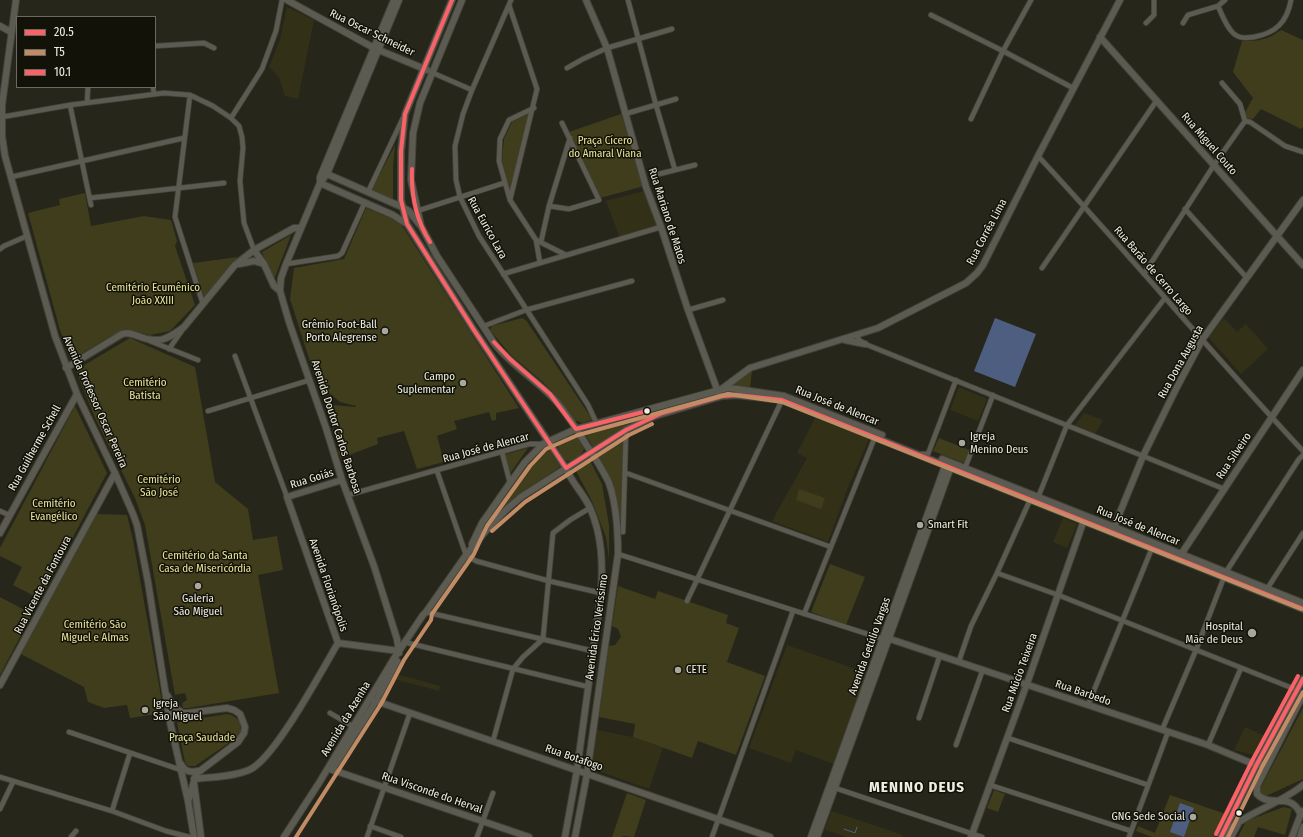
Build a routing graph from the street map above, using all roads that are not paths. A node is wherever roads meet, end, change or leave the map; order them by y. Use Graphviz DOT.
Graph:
graph roads {
  1 [pos="16,0"];
  2 [pos="282,0"];
  3 [pos="287,0"];
  4 [pos="394,0"];
  5 [pos="399,0"];
  6 [pos="452,0"];
  7 [pos="462,0"];
  8 [pos="586,0"];
  9 [pos="628,0"];
  10 [pos="1031,0"];
  11 [pos="1120,0"];
  12 [pos="1154,0"];
  13 [pos="1225,0"];
  14 [pos="1291,0"];
  15 [pos="510,3"];
  16 [pos="1218,6"];
  17 [pos="930,14"];
  18 [pos="1146,23"];
  19 [pos="1183,23"];
  20 [pos="0,26"];
  21 [pos="672,29"];
  22 [pos="11,32"];
  23 [pos="1100,37"];
  24 [pos="639,38"];
  25 [pos="156,46"];
  26 [pos="214,48"];
  27 [pos="607,48"];
  28 [pos="377,49"];
  29 [pos="1003,51"];
  30 [pos="567,68"];
  31 [pos="424,69"];
  32 [pos="432,73"];
  33 [pos="1222,83"];
  34 [pos="88,88"];
  35 [pos="153,88"];
  36 [pos="1073,88"];
  37 [pos="472,90"];
  38 [pos="154,94"];
  39 [pos="190,95"];
  40 [pos="676,99"];
  41 [pos="1157,100"];
  42 [pos="87,103"];
  43 [pos="70,105"];
  44 [pos="656,105"];
  45 [pos="534,108"];
  46 [pos="405,114"];
  47 [pos="625,114"];
  48 [pos="2,117"];
  49 [pos="231,118"];
  50 [pos="971,119"];
  51 [pos="1245,121"];
  52 [pos="562,123"];
  53 [pos="1,136"];
  54 [pos="184,138"];
  55 [pos="570,138"];
  56 [pos="1303,152"];
  57 [pos="1038,156"];
  58 [pos="81,161"];
  59 [pos="695,164"];
  60 [pos="1214,165"];
  61 [pos="675,170"];
  62 [pos="327,174"];
  63 [pos="655,175"];
  64 [pos="11,177"];
  65 [pos="224,183"];
  66 [pos="320,183"];
  67 [pos="504,183"];
  68 [pos="178,189"];
  69 [pos="368,192"];
  70 [pos="90,198"];
  71 [pos="460,198"];
  72 [pos="510,200"];
  73 [pos="1303,200"];
  74 [pos="364,202"];
  75 [pos="91,205"];
  76 [pos="549,206"];
  77 [pos="1084,206"];
  78 [pos="402,207"];
  79 [pos="1185,209"];
  80 [pos="417,212"];
  81 [pos="407,224"];
  82 [pos="421,226"];
  83 [pos="661,227"];
  84 [pos="301,228"];
  85 [pos="27,236"];
  86 [pos="1277,236"];
  87 [pos="538,241"];
  88 [pos="0,250"];
  89 [pos="254,250"];
  90 [pos="566,255"];
  91 [pos="540,263"];
  92 [pos="264,264"];
  93 [pos="286,264"];
  94 [pos="235,265"];
  95 [pos="1303,265"];
  96 [pos="1042,268"];
  97 [pos="503,274"];
  98 [pos="1144,274"];
  99 [pos="1247,278"];
  100 [pos="632,281"];
  101 [pos="280,291"];
  102 [pos="1165,298"];
  103 [pos="723,300"];
  104 [pos="203,304"];
  105 [pos="526,310"];
  106 [pos="688,310"];
  107 [pos="484,326"];
  108 [pos="184,327"];
  109 [pos="864,332"];
  110 [pos="857,335"];
  111 [pos="840,340"];
  112 [pos="1202,340"];
  113 [pos="149,341"];
  114 [pos="864,344"];
  115 [pos="170,349"];
  116 [pos="236,356"];
  117 [pos="198,360"];
  118 [pos="66,368"];
  119 [pos="1303,370"];
  120 [pos="310,380"];
  121 [pos="956,380"];
  122 [pos="718,392"];
  123 [pos="77,394"];
  124 [pos="993,395"];
  125 [pos="251,398"];
  126 [pos="783,398"];
  127 [pos="710,399"];
  128 [pos="208,411"];
  129 [pos="819,414"];
  130 [pos="834,416"];
  131 [pos="1272,418"];
  132 [pos="598,424"];
  133 [pos="1067,425"];
  134 [pos="576,429"];
  135 [pos="626,430"];
  136 [pos="869,430"];
  137 [pos="885,436"];
  138 [pos="875,437"];
  139 [pos="546,443"];
  140 [pos="1303,451"];
  141 [pos="502,452"];
  142 [pos="591,452"];
  143 [pos="918,454"];
  144 [pos="928,454"];
  145 [pos="1303,455"];
  146 [pos="1143,456"];
  147 [pos="949,464"];
  148 [pos="566,468"];
  149 [pos="965,468"];
  150 [pos="437,471"];
  151 [pos="115,473"];
  152 [pos="626,473"];
  153 [pos="342,480"];
  154 [pos="510,483"];
  155 [pos="1224,489"];
  156 [pos="348,495"];
  157 [pos="287,497"];
  158 [pos="1035,500"];
  159 [pos="590,508"];
  160 [pos="0,510"];
  161 [pos="731,511"];
  162 [pos="9,516"];
  163 [pos="1085,518"];
  164 [pos="1114,527"];
  165 [pos="621,530"];
  166 [pos="0,533"];
  167 [pos="1303,534"];
  168 [pos="830,547"];
  169 [pos="1152,548"];
  170 [pos="467,553"];
  171 [pos="618,554"];
  172 [pos="1179,556"];
  173 [pos="997,573"];
  174 [pos="1225,575"];
  175 [pos="697,580"];
  176 [pos="549,581"];
  177 [pos="1267,589"];
  178 [pos="601,593"];
  179 [pos="1058,595"];
  180 [pos="687,601"];
  181 [pos="1303,603"];
  182 [pos="1303,609"];
  183 [pos="793,611"];
  184 [pos="426,612"];
  185 [pos="804,614"];
  186 [pos="1123,621"];
  187 [pos="543,639"];
  188 [pos="886,639"];
  189 [pos="338,643"];
  190 [pos="408,643"];
  191 [pos="1196,650"];
  192 [pos="593,651"];
  193 [pos="399,654"];
  194 [pos="940,655"];
  195 [pos="959,661"];
  196 [pos="1241,668"];
  197 [pos="513,669"];
  198 [pos="983,670"];
  199 [pos="1303,679"];
  200 [pos="0,685"];
  201 [pos="1027,685"];
  202 [pos="589,687"];
  203 [pos="1297,690"];
  204 [pos="166,694"];
  205 [pos="1303,695"];
  206 [pos="373,700"];
  207 [pos="1088,705"];
  208 [pos="183,713"];
  209 [pos="330,713"];
  210 [pos="410,713"];
  211 [pos="919,718"];
  212 [pos="170,722"];
  213 [pos="354,726"];
  214 [pos="1165,731"];
  215 [pos="69,732"];
  216 [pos="1008,738"];
  217 [pos="493,741"];
  218 [pos="956,745"];
  219 [pos="1208,745"];
  220 [pos="130,753"];
  221 [pos="178,758"];
  222 [pos="1268,762"];
  223 [pos="1257,764"];
  224 [pos="330,769"];
  225 [pos="181,770"];
  226 [pos="577,770"];
  227 [pos="198,771"];
  228 [pos="587,774"];
  229 [pos="0,777"];
  230 [pos="194,779"];
  231 [pos="14,782"];
  232 [pos="990,785"];
  233 [pos="1148,785"];
  234 [pos="1303,786"];
  235 [pos="384,788"];
  236 [pos="832,789"];
  237 [pos="493,793"];
  238 [pos="188,801"];
  239 [pos="1277,801"];
  240 [pos="0,809"];
  241 [pos="1302,811"];
  242 [pos="112,812"];
  243 [pos="718,819"];
  244 [pos="483,821"];
  245 [pos="1238,823"];
  246 [pos="370,826"];
  247 [pos="1303,827"];
  248 [pos="76,831"];
  249 [pos="1131,831"];
  250 [pos="972,835"];
  251 [pos="71,837"];
  252 [pos="189,837"];
  253 [pos="194,837"];
  254 [pos="201,837"];
  255 [pos="284,837"];
  256 [pos="289,837"];
  257 [pos="366,837"];
  258 [pos="401,837"];
  259 [pos="477,837"];
  260 [pos="529,837"];
  261 [pos="565,837"];
  262 [pos="575,837"];
  263 [pos="712,837"];
  264 [pos="770,837"];
  265 [pos="811,837"];
  266 [pos="817,837"];
  267 [pos="982,837"];
  268 [pos="1129,837"];
  269 [pos="1221,837"];
  270 [pos="1231,837"];
  271 [pos="1292,837"];
  272 [pos="1300,837"];
  1 -- 22 [label="main road, Avenida Professor Oscar Pereira"];
  2 -- 49 [label="street"];
  3 -- 28 [label="main road, Rua Oscar Schneider"];
  4 -- 28 [label="main road, Avenida Doutor Carlos Barbosa"];
  5 -- 28 [label="main road, Avenida Doutor Carlos Barbosa"];
  6 -- 31 [label="main road"];
  7 -- 32 [label="main road"];
  8 -- 27 [label="main road, Rua Mariano de Matos"];
  9 -- 24 [label="street"];
  10 -- 29 [label="street"];
  11 -- 23 [label="main road, Rua Corrêa Lima"];
  12 -- 18 [label="street"];
  13 -- 16 [label="street"];
  14 -- 16 [label="street"];
  15 -- 37 [label="street, Rua Eurico Lara"];
  15 -- 45 [label="street"];
  16 -- 19 [label="street"];
  17 -- 29 [label="street"];
  20 -- 22 [label="main road"];
  21 -- 24 [label="street"];
  22 -- 48 [label="main road, Avenida Professor Oscar Pereira"];
  23 -- 36 [label="main road, Rua Corrêa Lima"];
  23 -- 41 [label="main road, Rua Miguel Couto"];
  24 -- 27 [label="street"];
  24 -- 44 [label="street"];
  25 -- 26 [label="street"];
  27 -- 30 [label="street"];
  27 -- 47 [label="main road, Rua Mariano de Matos"];
  28 -- 31 [label="main road, Rua Oscar Schneider"];
  28 -- 62 [label="main road, Avenida Doutor Carlos Barbosa"];
  28 -- 66 [label="main road, Avenida Doutor Carlos Barbosa"];
  29 -- 36 [label="street"];
  29 -- 50 [label="street"];
  31 -- 32 [label="main road, Rua Oscar Schneider"];
  31 -- 46 [label="main road"];
  32 -- 37 [label="street, Rua Oscar Schneider"];
  32 -- 80 [label="main road"];
  33 -- 51 [label="street"];
  34 -- 42 [label="street"];
  35 -- 38 [label="street"];
  36 -- 57 [label="main road, Rua Corrêa Lima"];
  37 -- 71 [label="street, Rua Eurico Lara"];
  38 -- 39 [label="street"];
  38 -- 42 [label="street"];
  39 -- 49 [label="street"];
  39 -- 54 [label="street"];
  40 -- 44 [label="street"];
  41 -- 60 [label="main road, Rua Miguel Couto"];
  41 -- 77 [label="street"];
  42 -- 43 [label="street"];
  43 -- 48 [label="street"];
  43 -- 58 [label="street"];
  44 -- 47 [label="street"];
  44 -- 61 [label="street"];
  45 -- 67 [label="street"];
  45 -- 72 [label="street"];
  46 -- 69 [label="street"];
  46 -- 78 [label="main road"];
  47 -- 83 [label="main road, Rua Mariano de Matos"];
  48 -- 53 [label="main road, Avenida Professor Oscar Pereira"];
  49 -- 89 [label="street"];
  51 -- 56 [label="street"];
  51 -- 60 [label="street"];
  52 -- 55 [label="street"];
  53 -- 64 [label="main road, Avenida Professor Oscar Pereira"];
  54 -- 58 [label="street"];
  54 -- 68 [label="street"];
  55 -- 76 [label="street"];
  55 -- 76 [label="street"];
  57 -- 77 [label="street, Rua Barão de Cerro Largo"];
  57 -- 109 [label="main road, Rua Corrêa Lima"];
  58 -- 64 [label="street"];
  58 -- 70 [label="street"];
  59 -- 61 [label="street"];
  60 -- 79 [label="street"];
  60 -- 86 [label="main road, Rua Miguel Couto"];
  61 -- 63 [label="street"];
  62 -- 66 [label="main road, Avenida Doutor Carlos Barbosa"];
  62 -- 69 [label="main road"];
  64 -- 85 [label="main road, Avenida Professor Oscar Pereira"];
  65 -- 68 [label="street"];
  66 -- 74 [label="main road"];
  66 -- 84 [label="main road, Avenida Doutor Carlos Barbosa"];
  67 -- 71 [label="street"];
  67 -- 72 [label="street"];
  68 -- 70 [label="street"];
  68 -- 104 [label="street"];
  69 -- 78 [label="main road"];
  70 -- 75 [label="street"];
  71 -- 80 [label="street"];
  71 -- 97 [label="street, Rua Eurico Lara"];
  72 -- 87 [label="street"];
  73 -- 86 [label="main road, Rua Dona Augusta"];
  74 -- 81 [label="main road"];
  74 -- 93 [label="street"];
  76 -- 87 [label="street"];
  77 -- 96 [label="street"];
  77 -- 98 [label="street, Rua Barão de Cerro Largo"];
  78 -- 81 [label="main road"];
  78 -- 82 [label="main road"];
  79 -- 98 [label="street"];
  79 -- 99 [label="street"];
  80 -- 82 [label="main road"];
  81 -- 139 [label="main road, Avenida Érico Veríssimo"];
  82 -- 107 [label="main road, Avenida Érico Veríssimo"];
  83 -- 90 [label="street"];
  83 -- 106 [label="main road, Rua Mariano de Matos"];
  84 -- 89 [label="main road"];
  84 -- 93 [label="main road, Avenida Doutor Carlos Barbosa"];
  85 -- 88 [label="street"];
  85 -- 118 [label="main road, Avenida Professor Oscar Pereira"];
  86 -- 95 [label="main road, Rua Miguel Couto"];
  86 -- 99 [label="main road, Rua Dona Augusta"];
  87 -- 90 [label="street"];
  87 -- 91 [label="street"];
  89 -- 92 [label="main road"];
  89 -- 94 [label="main road"];
  90 -- 91 [label="street"];
  91 -- 97 [label="street"];
  92 -- 94 [label="main road"];
  92 -- 101 [label="main road"];
  93 -- 101 [label="main road, Avenida Doutor Carlos Barbosa"];
  94 -- 104 [label="main road"];
  97 -- 105 [label="street, Rua Eurico Lara"];
  98 -- 102 [label="street, Rua Barão de Cerro Largo"];
  99 -- 112 [label="main road, Rua Dona Augusta"];
  100 -- 105 [label="street"];
  101 -- 120 [label="main road, Avenida Doutor Carlos Barbosa"];
  102 -- 112 [label="street, Rua Barão de Cerro Largo"];
  102 -- 133 [label="street"];
  103 -- 106 [label="street"];
  104 -- 108 [label="main road"];
  105 -- 107 [label="street"];
  105 -- 132 [label="street, Rua Eurico Lara"];
  106 -- 122 [label="main road, Rua Mariano de Matos"];
  107 -- 134 [label="main road, Avenida Érico Veríssimo"];
  108 -- 113 [label="main road"];
  108 -- 115 [label="street"];
  109 -- 110 [label="main road, Rua Corrêa Lima"];
  109 -- 114 [label="street"];
  110 -- 111 [label="main road, Rua Corrêa Lima"];
  110 -- 114 [label="street"];
  111 -- 114 [label="main road"];
  111 -- 122 [label="main road, Rua Corrêa Lima"];
  112 -- 131 [label="street, Rua Barão de Cerro Largo"];
  112 -- 146 [label="main road, Rua Dona Augusta"];
  113 -- 115 [label="street"];
  113 -- 118 [label="main road"];
  114 -- 121 [label="street"];
  115 -- 117 [label="street"];
  116 -- 125 [label="street, Avenida Florianópolis"];
  118 -- 123 [label="main road, Avenida Professor Oscar Pereira"];
  119 -- 131 [label="main road, Rua Silveiro"];
  120 -- 125 [label="street"];
  120 -- 153 [label="main road, Avenida Doutor Carlos Barbosa"];
  121 -- 124 [label="street"];
  121 -- 144 [label="street"];
  122 -- 126 [label="main road, Rua José de Alencar"];
  122 -- 127 [label="main road, Rua Corrêa Lima"];
  122 -- 132 [label="main road, Rua José de Alencar"];
  123 -- 151 [label="main road, Avenida Professor Oscar Pereira"];
  123 -- 162 [label="main road, Rua Guilherme Schell"];
  124 -- 133 [label="street"];
  124 -- 149 [label="street"];
  125 -- 128 [label="street"];
  125 -- 157 [label="street, Avenida Florianópolis"];
  126 -- 127 [label="main road, Rua José de Alencar"];
  126 -- 129 [label="main road, Rua José de Alencar"];
  126 -- 130 [label="main road, Rua José de Alencar"];
  126 -- 161 [label="street"];
  127 -- 135 [label="main road, Rua José de Alencar"];
  129 -- 130 [label="main road"];
  129 -- 138 [label="main road, Rua José de Alencar"];
  130 -- 136 [label="main road, Rua José de Alencar"];
  131 -- 140 [label="street, Rua Barão de Cerro Largo"];
  131 -- 155 [label="main road, Rua Silveiro"];
  132 -- 134 [label="main road, Rua José de Alencar"];
  133 -- 146 [label="street"];
  133 -- 158 [label="street"];
  134 -- 139 [label="main road, Rua José de Alencar"];
  134 -- 142 [label="main road, Avenida Érico Veríssimo"];
  135 -- 142 [label="main road, Rua José de Alencar"];
  135 -- 152 [label="street"];
  136 -- 137 [label="main road, Rua José de Alencar"];
  136 -- 138 [label="main road"];
  137 -- 138 [label="main road"];
  137 -- 144 [label="main road, Rua José de Alencar"];
  138 -- 143 [label="main road, Rua José de Alencar"];
  138 -- 168 [label="street"];
  139 -- 141 [label="street, Rua José de Alencar"];
  139 -- 148 [label="main road, Avenida Érico Veríssimo"];
  139 -- 154 [label="main road, Avenida da Azenha"];
  141 -- 150 [label="street, Rua José de Alencar"];
  141 -- 154 [label="street"];
  142 -- 148 [label="main road, Avenida da Azenha"];
  142 -- 165 [label="main road, Avenida Érico Veríssimo"];
  143 -- 144 [label="street"];
  143 -- 147 [label="main road, Rua José de Alencar"];
  144 -- 147 [label="main road, Rua José de Alencar"];
  145 -- 174 [label="street"];
  146 -- 155 [label="street"];
  146 -- 164 [label="main road, Rua Dona Augusta"];
  147 -- 149 [label="main road, Rua José de Alencar"];
  147 -- 158 [label="main road, Rua José de Alencar"];
  147 -- 188 [label="main road, Avenida Getúlio Vargas"];
  148 -- 159 [label="main road, Avenida Érico Veríssimo"];
  148 -- 170 [label="main road, Avenida da Azenha"];
  149 -- 158 [label="main road, Rua José de Alencar"];
  150 -- 156 [label="street, Rua José de Alencar"];
  150 -- 170 [label="street"];
  151 -- 200 [label="main road, Rua Vicente da Fontoura"];
  151 -- 204 [label="main road, Avenida Professor Oscar Pereira"];
  152 -- 161 [label="street"];
  152 -- 165 [label="street"];
  153 -- 156 [label="main road, Avenida Doutor Carlos Barbosa"];
  153 -- 157 [label="main road, Rua Goiás"];
  154 -- 170 [label="main road, Avenida da Azenha"];
  155 -- 172 [label="main road, Rua Silveiro"];
  156 -- 193 [label="main road, Avenida Doutor Carlos Barbosa"];
  157 -- 189 [label="main road, Avenida Florianópolis"];
  158 -- 163 [label="main road, Rua José de Alencar"];
  158 -- 173 [label="street"];
  159 -- 176 [label="street"];
  159 -- 178 [label="main road, Avenida Érico Veríssimo"];
  160 -- 162 [label="street"];
  161 -- 168 [label="street"];
  161 -- 175 [label="street"];
  162 -- 166 [label="main road, Rua Guilherme Schell"];
  163 -- 164 [label="main road, Rua José de Alencar"];
  163 -- 169 [label="main road, Rua José de Alencar"];
  163 -- 179 [label="main road, Rua Múcio Teixeira"];
  164 -- 172 [label="main road, Rua José de Alencar"];
  165 -- 171 [label="main road, Avenida Érico Veríssimo"];
  167 -- 177 [label="street"];
  168 -- 185 [label="street"];
  169 -- 172 [label="main road, Rua José de Alencar"];
  169 -- 186 [label="street"];
  170 -- 176 [label="street"];
  170 -- 184 [label="main road, Avenida da Azenha"];
  171 -- 175 [label="street"];
  171 -- 228 [label="main road, Avenida Érico Veríssimo"];
  172 -- 174 [label="main road, Rua José de Alencar"];
  173 -- 179 [label="street"];
  173 -- 195 [label="street"];
  174 -- 177 [label="main road, Rua José de Alencar"];
  174 -- 182 [label="main road, Rua José de Alencar"];
  174 -- 191 [label="street"];
  175 -- 180 [label="street"];
  175 -- 183 [label="street"];
  176 -- 178 [label="street"];
  176 -- 187 [label="street"];
  177 -- 181 [label="main road, Rua José de Alencar"];
  178 -- 192 [label="main road, Avenida Érico Veríssimo"];
  179 -- 186 [label="street"];
  179 -- 201 [label="main road, Rua Múcio Teixeira"];
  183 -- 185 [label="street"];
  183 -- 243 [label="street"];
  184 -- 187 [label="street"];
  184 -- 190 [label="main road, Avenida da Azenha"];
  184 -- 193 [label="main road, Avenida da Azenha"];
  185 -- 188 [label="street"];
  186 -- 191 [label="street"];
  186 -- 207 [label="street"];
  187 -- 192 [label="street"];
  187 -- 197 [label="street"];
  188 -- 194 [label="main road, Rua Barbedo"];
  188 -- 236 [label="main road, Avenida Getúlio Vargas"];
  189 -- 193 [label="main road"];
  189 -- 230 [label="main road, Avenida Florianópolis"];
  190 -- 193 [label="main road, Avenida da Azenha"];
  190 -- 197 [label="street"];
  191 -- 196 [label="street"];
  191 -- 214 [label="street"];
  192 -- 202 [label="main road, Avenida Érico Veríssimo"];
  193 -- 206 [label="main road, Avenida da Azenha"];
  194 -- 195 [label="main road, Rua Barbedo"];
  194 -- 211 [label="street"];
  195 -- 198 [label="main road, Rua Barbedo"];
  196 -- 203 [label="street"];
  196 -- 219 [label="street"];
  197 -- 202 [label="street"];
  197 -- 217 [label="street"];
  198 -- 201 [label="main road, Rua Barbedo"];
  198 -- 218 [label="street"];
  199 -- 203 [label="main road"];
  201 -- 207 [label="main road, Rua Barbedo"];
  201 -- 216 [label="main road, Rua Múcio Teixeira"];
  202 -- 226 [label="main road, Avenida Érico Veríssimo"];
  203 -- 223 [label="main road"];
  204 -- 208 [label="main road, Avenida Professor Oscar Pereira"];
  204 -- 212 [label="main road, Avenida Professor Oscar Pereira"];
  205 -- 222 [label="main road"];
  206 -- 210 [label="main road, Rua Botafogo"];
  206 -- 213 [label="main road, Avenida da Azenha"];
  206 -- 224 [label="main road, Avenida da Azenha"];
  207 -- 214 [label="main road, Rua Barbedo"];
  208 -- 212 [label="main road"];
  208 -- 227 [label="main road"];
  209 -- 213 [label="street"];
  210 -- 217 [label="main road, Rua Botafogo"];
  210 -- 235 [label="street"];
  212 -- 221 [label="main road, Avenida Professor Oscar Pereira"];
  213 -- 224 [label="main road, Avenida da Azenha"];
  214 -- 219 [label="main road, Rua Barbedo"];
  214 -- 233 [label="street"];
  215 -- 220 [label="street"];
  216 -- 232 [label="main road, Rua Múcio Teixeira"];
  216 -- 233 [label="street"];
  217 -- 226 [label="main road, Rua Botafogo"];
  219 -- 223 [label="main road, Rua Barbedo"];
  220 -- 225 [label="street"];
  220 -- 242 [label="street"];
  221 -- 225 [label="main road, Avenida Professor Oscar Pereira"];
  221 -- 227 [label="main road"];
  222 -- 223 [label="main road"];
  222 -- 239 [label="main road"];
  223 -- 269 [label="main road"];
  224 -- 235 [label="main road, Rua Visconde do Herval"];
  224 -- 255 [label="main road, Avenida da Azenha"];
  224 -- 256 [label="main road, Avenida da Azenha"];
  225 -- 238 [label="main road, Avenida Professor Oscar Pereira"];
  226 -- 228 [label="main road, Rua Botafogo"];
  226 -- 261 [label="main road, Avenida Érico Veríssimo"];
  227 -- 230 [label="main road"];
  228 -- 243 [label="main road, Rua Botafogo"];
  228 -- 262 [label="main road, Avenida Érico Veríssimo"];
  229 -- 231 [label="street"];
  230 -- 238 [label="main road"];
  230 -- 254 [label="main road"];
  231 -- 240 [label="street"];
  231 -- 242 [label="street"];
  232 -- 249 [label="street"];
  232 -- 250 [label="main road, Rua Múcio Teixeira"];
  233 -- 249 [label="street"];
  234 -- 239 [label="main road"];
  235 -- 244 [label="main road, Rua Visconde do Herval"];
  235 -- 246 [label="street"];
  236 -- 250 [label="street"];
  236 -- 265 [label="main road, Avenida Getúlio Vargas"];
  236 -- 266 [label="main road, Avenida Getúlio Vargas"];
  237 -- 244 [label="street"];
  238 -- 253 [label="main road, Avenida Professor Oscar Pereira"];
  239 -- 241 [label="main road"];
  239 -- 245 [label="main road"];
  241 -- 271 [label="main road"];
  242 -- 252 [label="street"];
  243 -- 263 [label="street"];
  243 -- 264 [label="main road, Rua Botafogo"];
  244 -- 259 [label="street"];
  244 -- 260 [label="main road, Rua Visconde do Herval"];
  245 -- 269 [label="main road"];
  245 -- 270 [label="main road"];
  246 -- 257 [label="street"];
  246 -- 258 [label="street"];
  247 -- 272 [label="main road"];
  248 -- 251 [label="street"];
  249 -- 268 [label="street"];
  250 -- 267 [label="street"];
}
